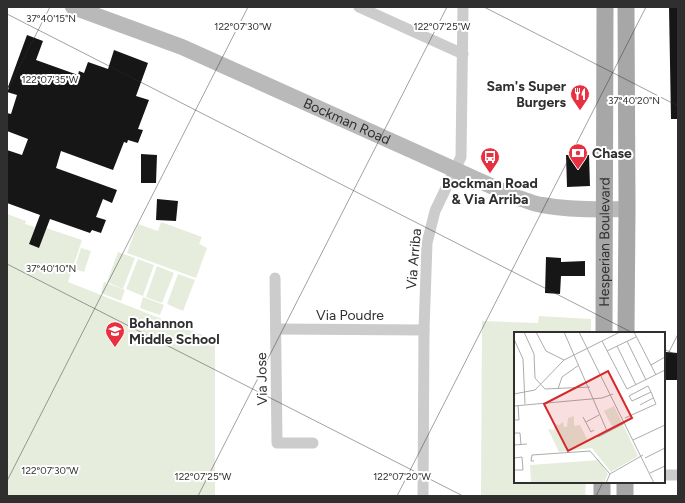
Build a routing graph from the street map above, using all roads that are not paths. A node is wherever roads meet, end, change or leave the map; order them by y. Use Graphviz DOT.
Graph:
graph roads {
  1 [pos="73,7"];
  2 [pos="359,7"];
  3 [pos="463,7"];
  4 [pos="605,7"];
  5 [pos="619,7"];
  6 [pos="626,7"];
  7 [pos="626,26"];
  8 [pos="463,54"];
  9 [pos="455,170"];
  10 [pos="605,209"];
  11 [pos="627,209"];
  12 [pos="275,278"];
  13 [pos="276,329"];
  14 [pos="424,330"];
  15 [pos="604,332"];
  16 [pos="626,332"];
  17 [pos="313,443"];
  18 [pos="665,475"];
  19 [pos="678,475"];
  20 [pos="602,483"];
  21 [pos="625,483"];
  22 [pos="423,496"];
  23 [pos="602,496"];
  24 [pos="625,496"];
  1 -- 9 [label="street, Bockman Road"];
  2 -- 8 [label="street"];
  3 -- 8 [label="street, Via Arriba"];
  4 -- 10 [label="main road, Hesperian Boulevard"];
  5 -- 7 [label="main road"];
  6 -- 7 [label="main road, Hesperian Boulevard"];
  7 -- 11 [label="main road, Hesperian Boulevard"];
  8 -- 9 [label="street, Via Arriba"];
  9 -- 10 [label="street, Bockman Road"];
  9 -- 14 [label="street, Via Arriba"];
  10 -- 11 [label="street, Bockman Road"];
  10 -- 15 [label="main road, Hesperian Boulevard"];
  11 -- 16 [label="main road, Hesperian Boulevard"];
  12 -- 13 [label="street, Via Jose"];
  13 -- 14 [label="street, Via Poudre"];
  13 -- 17 [label="street, Via Jose"];
  14 -- 22 [label="street, Via Arriba"];
  18 -- 19 [label="street"];
  20 -- 23 [label="main road"];
  21 -- 24 [label="main road"];
}
